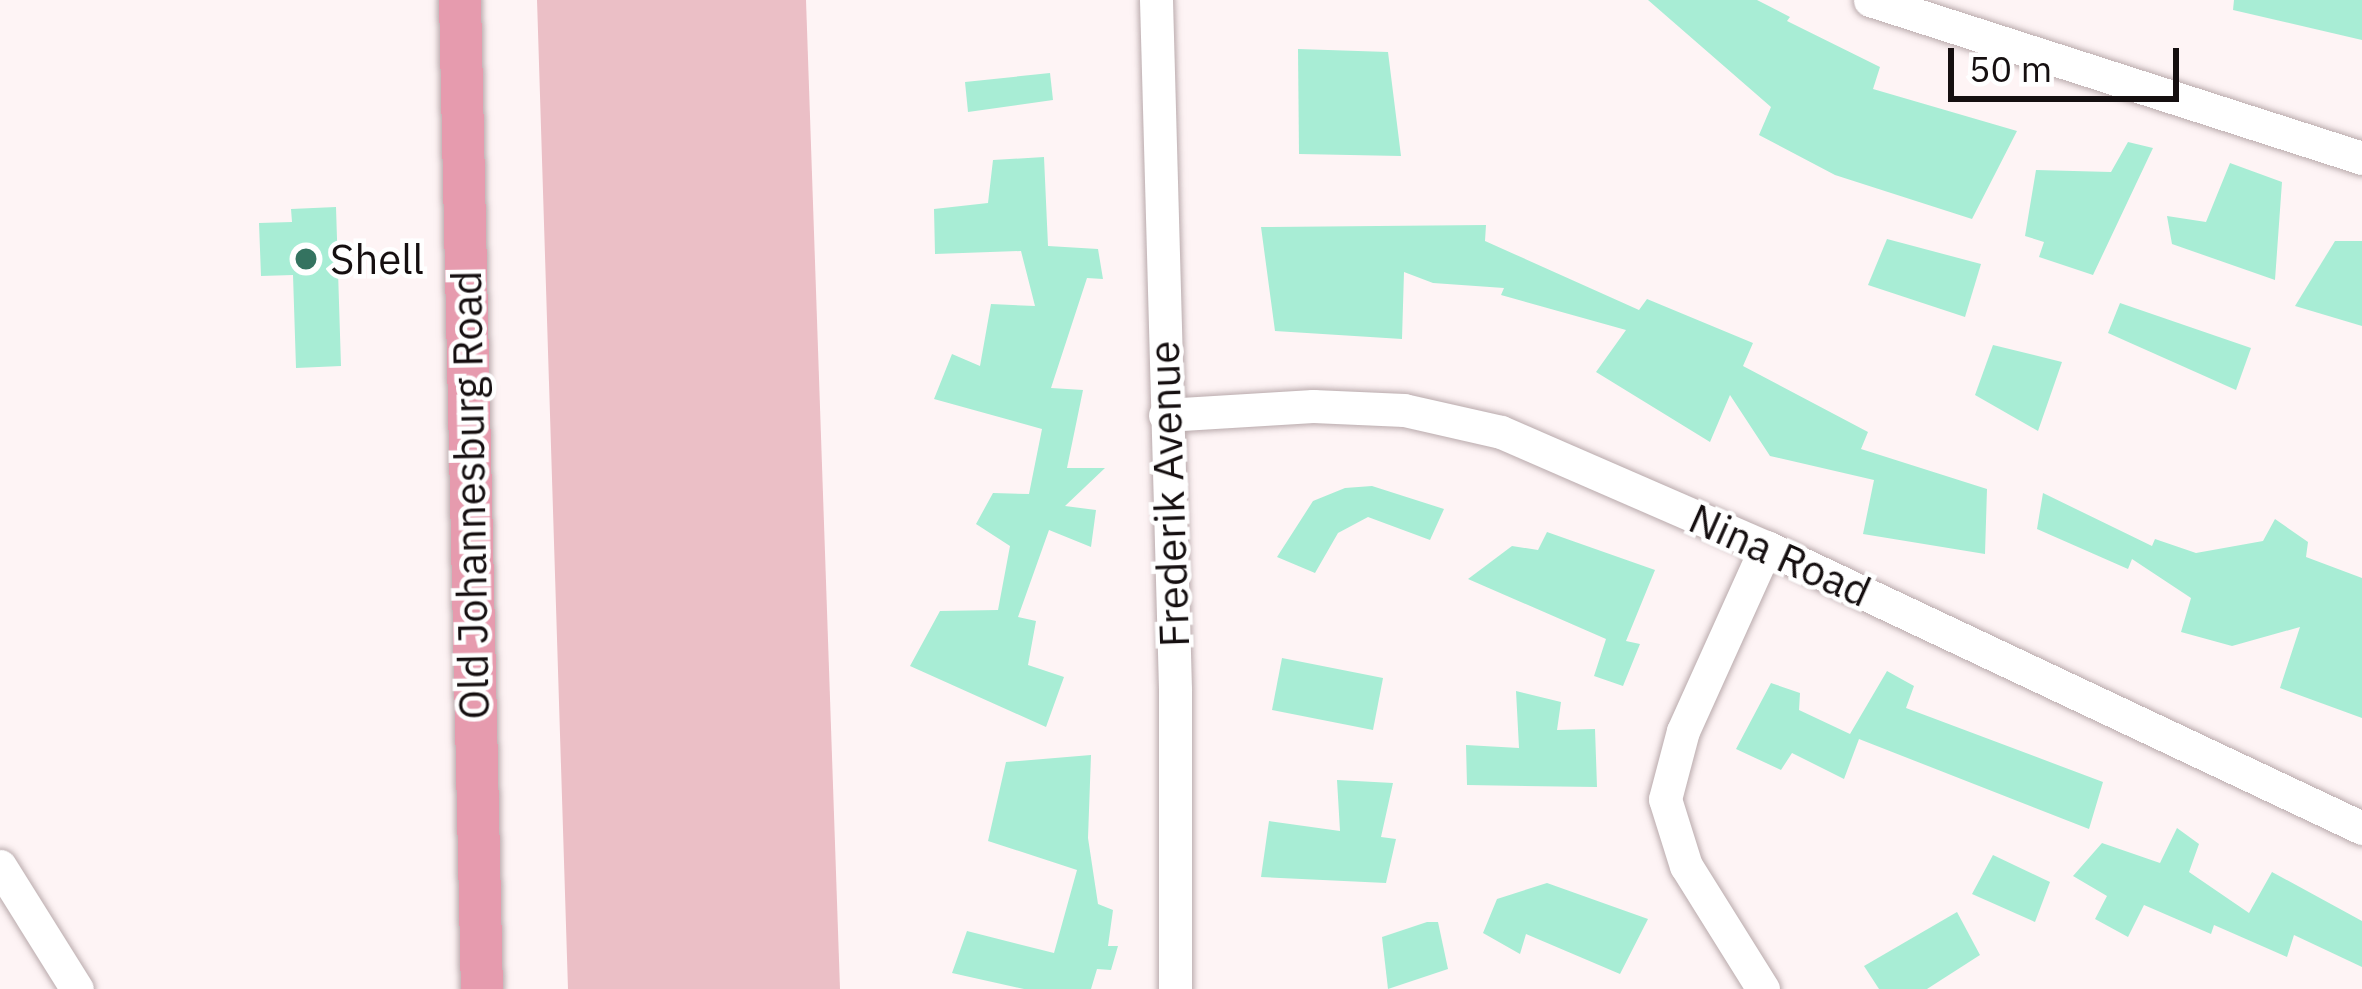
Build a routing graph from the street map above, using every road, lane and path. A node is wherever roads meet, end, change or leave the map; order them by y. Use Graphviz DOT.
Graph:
graph roads {
  1 [pos="460,0"];
  2 [pos="1156,0"];
  3 [pos="1870,0"];
  4 [pos="2362,158"];
  5 [pos="1165,415"];
  6 [pos="1766,547"];
  7 [pos="2362,828"];
  8 [pos="0,866"];
  9 [pos="77,989"];
  10 [pos="482,989"];
  11 [pos="1174,989"];
  12 [pos="1763,989"];
  1 -- 10 [label="main road, Old Johannesburg Road"];
  2 -- 5 [label="street, Frederik Avenue"];
  3 -- 4 [label="street"];
  5 -- 6 [label="street, Nina Road"];
  5 -- 11 [label="street, Frederik Avenue"];
  6 -- 7 [label="street, Nina Road"];
  6 -- 12 [label="street"];
  8 -- 9 [label="street"];
}
